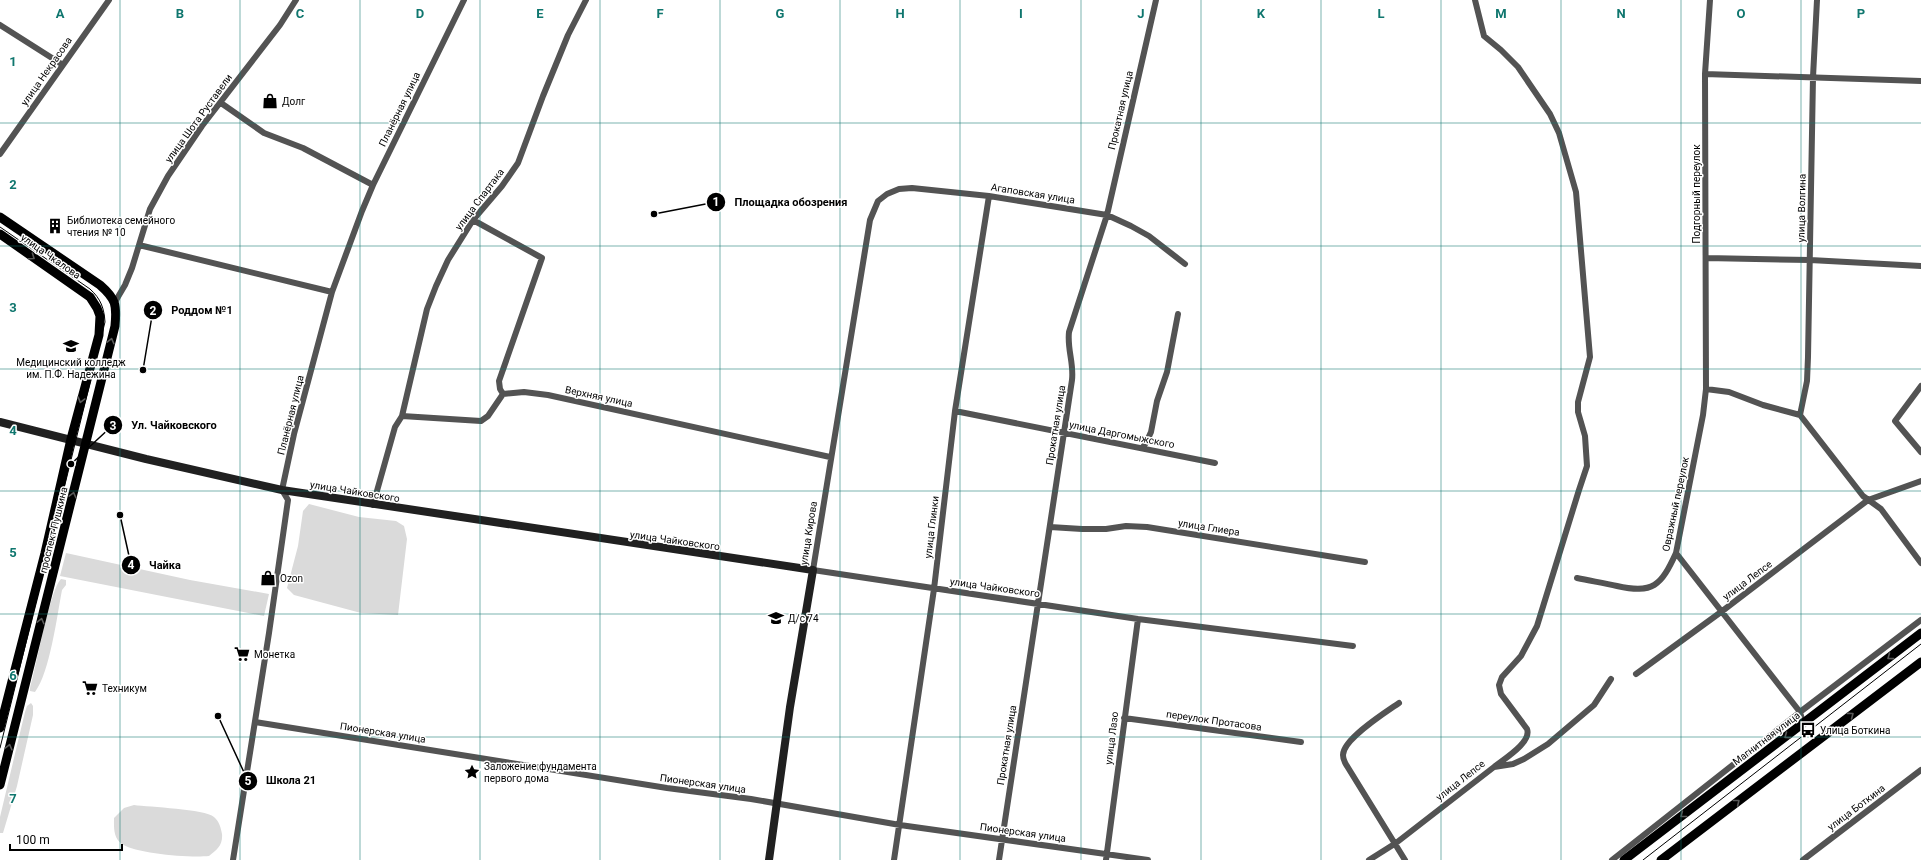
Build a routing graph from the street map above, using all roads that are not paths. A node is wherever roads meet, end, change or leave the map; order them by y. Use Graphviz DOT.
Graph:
graph roads {
  1 [pos="109,0"];
  2 [pos="296,0"];
  3 [pos="464,0"];
  4 [pos="586,0"];
  5 [pos="1156,0"];
  6 [pos="1475,0"];
  7 [pos="1710,0"];
  8 [pos="1817,0"];
  9 [pos="0,25"];
  10 [pos="63,65"];
  11 [pos="1705,74"];
  12 [pos="1813,77"];
  13 [pos="1921,81"];
  14 [pos="221,103"];
  15 [pos="0,154"];
  16 [pos="373,185"];
  17 [pos="989,196"];
  18 [pos="873,210"];
  19 [pos="1107,215"];
  20 [pos="0,217"];
  21 [pos="474,220"];
  22 [pos="0,234"];
  23 [pos="140,245"];
  24 [pos="1706,258"];
  25 [pos="1810,260"];
  26 [pos="1185,264"];
  27 [pos="1921,266"];
  28 [pos="332,292"];
  29 [pos="90,297"];
  30 [pos="115,302"];
  31 [pos="1178,314"];
  32 [pos="1921,386"];
  33 [pos="1706,389"];
  34 [pos="503,394"];
  35 [pos="955,411"];
  36 [pos="1800,415"];
  37 [pos="402,416"];
  38 [pos="0,422"];
  39 [pos="1064,432"];
  40 [pos="71,440"];
  41 [pos="86,444"];
  42 [pos="1142,448"];
  43 [pos="1921,452"];
  44 [pos="830,457"];
  45 [pos="1215,462"];
  46 [pos="1920,482"];
  47 [pos="282,490"];
  48 [pos="1868,500"];
  49 [pos="373,505"];
  50 [pos="1050,527"];
  51 [pos="1676,553"];
  52 [pos="1365,562"];
  53 [pos="1921,563"];
  54 [pos="813,570"];
  55 [pos="1577,578"];
  56 [pos="934,588"];
  57 [pos="1038,603"];
  58 [pos="1722,612"];
  59 [pos="1138,618"];
  60 [pos="1921,620"];
  61 [pos="1921,633"];
  62 [pos="1353,646"];
  63 [pos="1921,662"];
  64 [pos="1636,674"];
  65 [pos="1611,679"];
  66 [pos="1399,703"];
  67 [pos="1800,712"];
  68 [pos="1124,718"];
  69 [pos="255,722"];
  70 [pos="1803,724"];
  71 [pos="0,728"];
  72 [pos="1301,742"];
  73 [pos="1494,767"];
  74 [pos="1921,770"];
  75 [pos="0,785"];
  76 [pos="776,804"];
  77 [pos="900,825"];
  78 [pos="1002,838"];
  79 [pos="1396,844"];
  80 [pos="1106,857"];
  81 [pos="233,860"];
  82 [pos="769,860"];
  83 [pos="894,860"];
  84 [pos="999,860"];
  85 [pos="1148,860"];
  86 [pos="1369,860"];
  87 [pos="1405,860"];
  88 [pos="1612,860"];
  89 [pos="1624,860"];
  90 [pos="1662,860"];
  91 [pos="1803,860"];
  1 -- 10 [label="street, улица Некрасова"];
  2 -- 14 [label="street, улица Шота Руставели"];
  3 -- 16 [label="street, Планёрная улица"];
  4 -- 21 [label="street, улица Спартака"];
  5 -- 19 [label="street, Прокатная улица"];
  6 -- 73 [label="street"];
  7 -- 11 [label="street, Подгорный переулок"];
  8 -- 12 [label="street, улица Волгина"];
  9 -- 10 [label="street"];
  10 -- 15 [label="street, улица Некрасова"];
  11 -- 12 [label="street"];
  11 -- 24 [label="street, Подгорный переулок"];
  12 -- 13 [label="street"];
  12 -- 25 [label="street, улица Волгина"];
  14 -- 16 [label="street"];
  14 -- 23 [label="street, улица Шота Руставели"];
  16 -- 28 [label="street, Планёрная улица"];
  17 -- 18 [label="street, Агаповская улица"];
  17 -- 19 [label="street, Агаповская улица"];
  17 -- 35 [label="street, улица Глинки"];
  18 -- 44 [label="street, улица Кирова"];
  19 -- 26 [label="street, Агаповская улица"];
  19 -- 39 [label="street, Прокатная улица"];
  20 -- 30 [label="main road, улица Чкалова"];
  21 -- 34 [label="street"];
  21 -- 37 [label="street, улица Спартака"];
  22 -- 29 [label="main road, улица Чкалова, one-way"];
  23 -- 28 [label="street"];
  23 -- 30 [label="street, улица Шота Руставели"];
  24 -- 25 [label="street"];
  24 -- 33 [label="street, Подгорный переулок"];
  25 -- 27 [label="street"];
  25 -- 36 [label="street, улица Волгина"];
  28 -- 47 [label="street, Планёрная улица"];
  29 -- 40 [label="main road, проспект Пушкина, one-way"];
  41 -- 30 [label="main road, проспект Пушкина, one-way"];
  31 -- 42 [label="street"];
  32 -- 43 [label="street"];
  33 -- 36 [label="street"];
  33 -- 51 [label="street, Овражный переулок"];
  34 -- 37 [label="street"];
  34 -- 44 [label="street, Верхняя улица"];
  35 -- 39 [label="street, улица Даргомыжского"];
  35 -- 56 [label="street, улица Глинки"];
  36 -- 48 [label="street"];
  37 -- 49 [label="street, улица Спартака"];
  38 -- 40 [label="main road, улица Чайковского"];
  39 -- 42 [label="street, улица Даргомыжского"];
  39 -- 50 [label="street, Прокатная улица"];
  40 -- 41 [label="main road, улица Чайковского"];
  40 -- 71 [label="main road, проспект Пушкина"];
  41 -- 47 [label="main road, улица Чайковского"];
  75 -- 41 [label="main road, проспект Пушкина, one-way"];
  42 -- 45 [label="street, улица Даргомыжского"];
  44 -- 54 [label="street, улица Кирова"];
  46 -- 48 [label="street, улица Лепсе"];
  47 -- 49 [label="main road, улица Чайковского"];
  47 -- 69 [label="street, Планёрная улица"];
  48 -- 53 [label="street"];
  48 -- 58 [label="street, улица Лепсе"];
  49 -- 54 [label="main road, улица Чайковского"];
  50 -- 52 [label="street, улица Глиера"];
  50 -- 57 [label="street, Прокатная улица"];
  51 -- 55 [label="street, Овражный переулок"];
  51 -- 58 [label="street"];
  54 -- 56 [label="street, улица Чайковского"];
  54 -- 76 [label="main road, улица Кирова"];
  56 -- 57 [label="street, улица Чайковского"];
  56 -- 77 [label="street, улица Глинки"];
  57 -- 59 [label="street, улица Чайковского"];
  57 -- 78 [label="street, Прокатная улица"];
  58 -- 64 [label="street, улица Лепсе"];
  58 -- 67 [label="street"];
  59 -- 62 [label="street, улица Чайковского"];
  59 -- 68 [label="street, улица Лазо"];
  60 -- 67 [label="street"];
  61 -- 70 [label="main road, Магнитная улица, one-way"];
  90 -- 63 [label="main road, one-way"];
  65 -- 73 [label="street, улица Лепсе"];
  66 -- 79 [label="street"];
  67 -- 70 [label="street"];
  67 -- 88 [label="street"];
  68 -- 72 [label="street, переулок Протасова"];
  68 -- 80 [label="street, улица Лазо"];
  69 -- 76 [label="street, Пионерская улица"];
  69 -- 81 [label="street, Планёрная улица"];
  70 -- 89 [label="main road, Магнитная улица, one-way"];
  73 -- 79 [label="street, улица Лепсе"];
  74 -- 91 [label="street, улица Боткина"];
  76 -- 77 [label="street, Пионерская улица"];
  76 -- 82 [label="main road, улица Кирова"];
  77 -- 78 [label="street, Пионерская улица"];
  77 -- 83 [label="street, улица Глинки"];
  78 -- 80 [label="street, Пионерская улица"];
  78 -- 84 [label="street, Прокатная улица"];
  79 -- 86 [label="street"];
  79 -- 87 [label="street"];
  80 -- 85 [label="street, Пионерская улица"];
}
